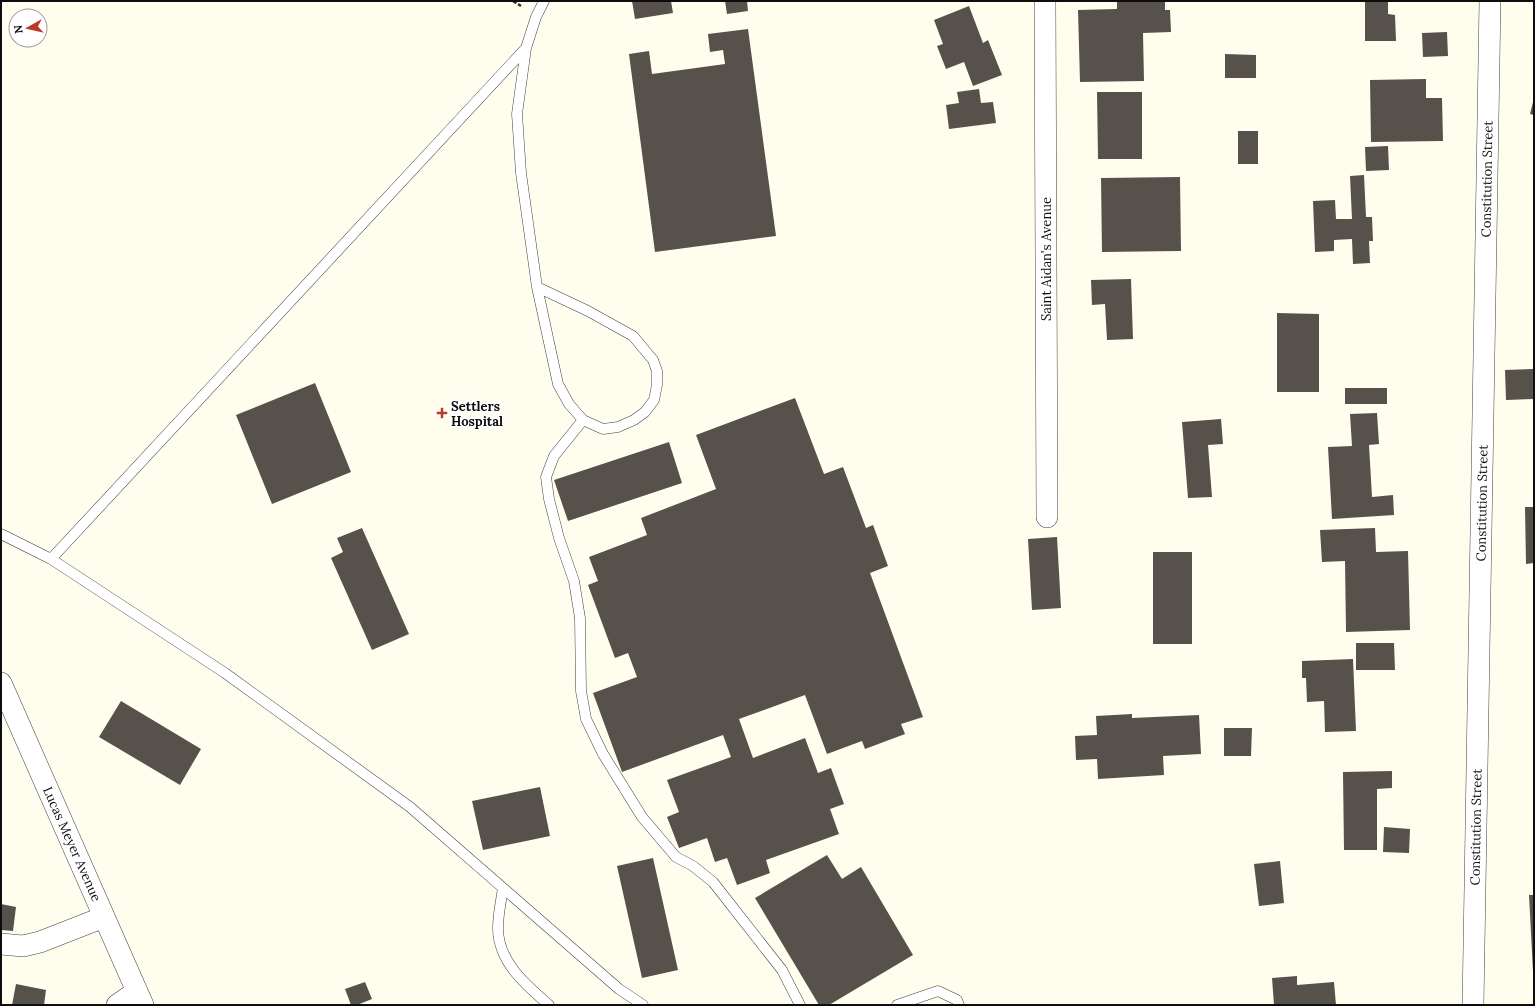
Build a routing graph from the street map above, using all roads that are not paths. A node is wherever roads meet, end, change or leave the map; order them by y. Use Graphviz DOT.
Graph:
graph roads {
  1 [pos="544,1"];
  2 [pos="1046,1"];
  3 [pos="1490,1"];
  4 [pos="526,48"];
  5 [pos="537,287"];
  6 [pos="582,420"];
  7 [pos="1047,517"];
  8 [pos="1,534"];
  9 [pos="51,559"];
  10 [pos="1,684"];
  11 [pos="503,888"];
  12 [pos="104,917"];
  13 [pos="1,944"];
  14 [pos="140,998"];
  15 [pos="117,1005"];
  16 [pos="549,1005"];
  17 [pos="643,1005"];
  18 [pos="800,1005"];
  19 [pos="897,1005"];
  20 [pos="959,1005"];
  21 [pos="1473,1005"];
  1 -- 4 [label="lane"];
  2 -- 7 [label="street, Saint Aidan's Avenue"];
  3 -- 21 [label="street, Constitution Street"];
  4 -- 5 [label="lane"];
  4 -- 9 [label="lane"];
  5 -- 6 [label="lane"];
  5 -- 6 [label="lane"];
  6 -- 18 [label="lane"];
  8 -- 9 [label="lane"];
  9 -- 11 [label="lane"];
  10 -- 12 [label="street, Lucas Meyer Avenue"];
  11 -- 16 [label="lane"];
  11 -- 17 [label="lane"];
  12 -- 13 [label="street"];
  12 -- 14 [label="street, Lucas Meyer Avenue"];
  14 -- 15 [label="street"];
  19 -- 20 [label="lane"];
}
